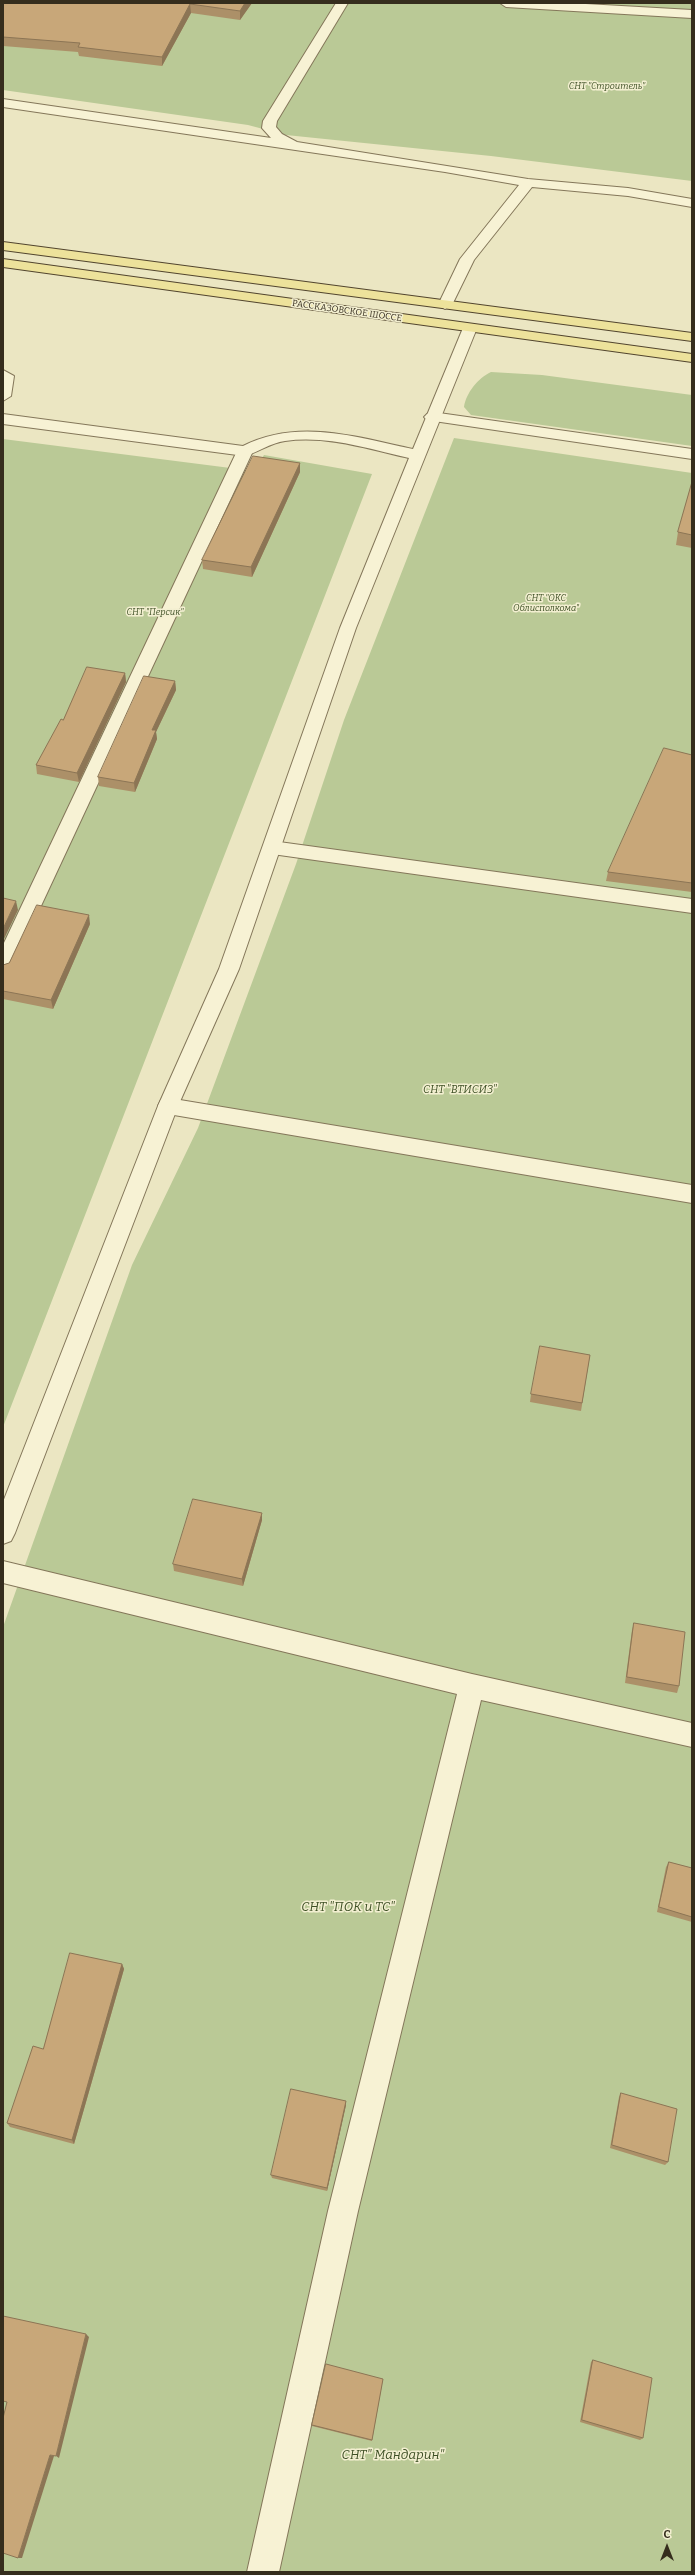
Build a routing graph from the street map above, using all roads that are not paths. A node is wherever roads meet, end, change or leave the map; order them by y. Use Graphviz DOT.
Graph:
graph roads {
  1 [pos="342,3"];
  2 [pos="506,3"];
  3 [pos="692,14"];
  4 [pos="3,103"];
  5 [pos="296,146"];
  6 [pos="528,183"];
  7 [pos="692,203"];
  8 [pos="3,246"];
  9 [pos="3,263"];
  10 [pos="445,305"];
  11 [pos="470,328"];
  12 [pos="692,337"];
  13 [pos="692,358"];
  14 [pos="3,374"];
  15 [pos="3,396"];
  16 [pos="432,417"];
  17 [pos="3,419"];
  18 [pos="245,451"];
  19 [pos="417,454"];
  20 [pos="692,454"];
  21 [pos="272,848"];
  22 [pos="692,906"];
  23 [pos="3,966"];
  24 [pos="168,1106"];
  25 [pos="692,1194"];
  26 [pos="3,1533"];
  27 [pos="3,1572"];
  28 [pos="472,1686"];
  29 [pos="692,1735"];
  30 [pos="263,2572"];
  1 -- 5 [label="street"];
  2 -- 3 [label="street"];
  4 -- 5 [label="street"];
  5 -- 6 [label="street"];
  6 -- 7 [label="street"];
  6 -- 10 [label="street"];
  8 -- 10 [label="main road, РАССКАЗОВСКОЕ ШОССЕ"];
  9 -- 11 [label="main road, РАССКАЗОВСКОЕ ШОССЕ"];
  10 -- 12 [label="main road, РАССКАЗОВСКОЕ ШОССЕ"];
  11 -- 13 [label="main road, РАССКАЗОВСКОЕ ШОССЕ"];
  11 -- 16 [label="street"];
  14 -- 15 [label="street"];
  16 -- 19 [label="street"];
  16 -- 20 [label="street"];
  17 -- 18 [label="street"];
  18 -- 19 [label="street"];
  18 -- 23 [label="street"];
  19 -- 21 [label="street"];
  21 -- 22 [label="street"];
  21 -- 24 [label="street"];
  24 -- 25 [label="street"];
  24 -- 26 [label="street"];
  27 -- 28 [label="street"];
  28 -- 29 [label="street"];
  28 -- 30 [label="street"];
}
